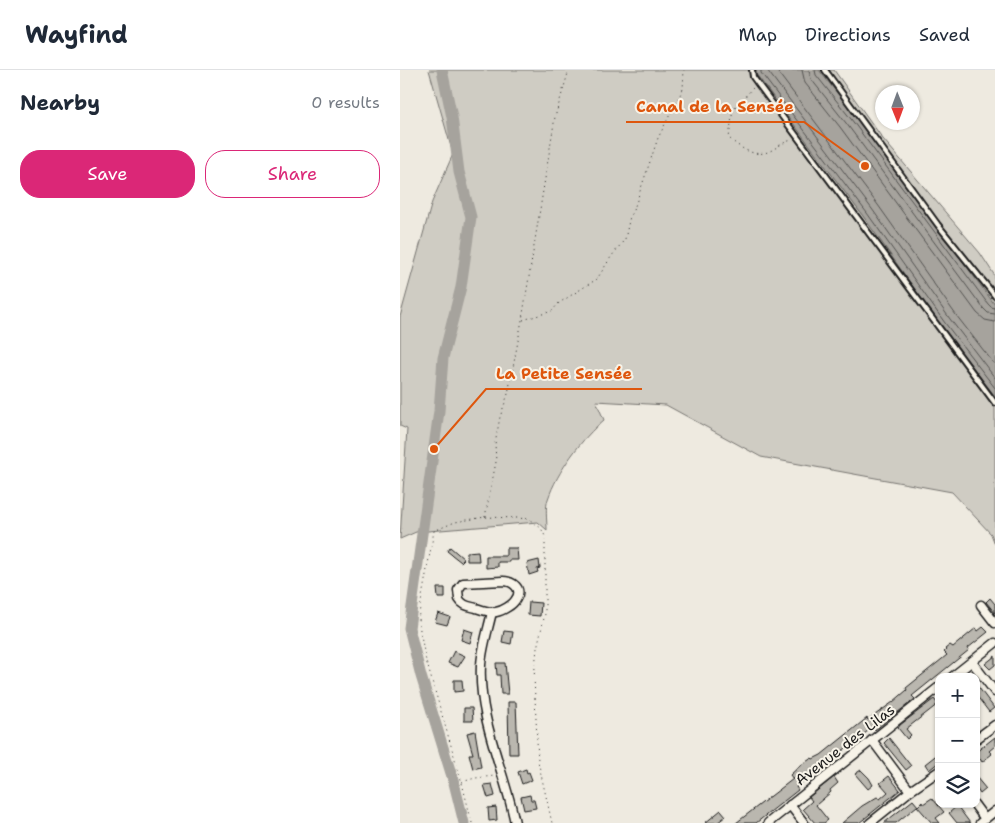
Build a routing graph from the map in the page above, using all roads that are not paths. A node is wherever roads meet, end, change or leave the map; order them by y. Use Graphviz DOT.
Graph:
graph roads {
  1 [pos="752,70"];
  2 [pos="825,70"];
  3 [pos="995,296"];
  4 [pos="995,403"];
  5 [pos="981,605"];
  6 [pos="492,612"];
  7 [pos="995,623"];
  8 [pos="995,643"];
  9 [pos="972,662"];
  10 [pos="957,673"];
  11 [pos="935,691"];
  12 [pos="995,692"];
  13 [pos="995,725"];
  14 [pos="980,736"];
  15 [pos="872,740"];
  16 [pos="935,774"];
  17 [pos="910,791"];
  18 [pos="790,805"];
  19 [pos="976,808"];
  20 [pos="995,811"];
  21 [pos="982,821"];
  22 [pos="515,823"];
  23 [pos="768,823"];
  24 [pos="804,823"];
  25 [pos="870,823"];
  1 -- 4 [label="lane"];
  2 -- 3 [label="lane"];
  5 -- 7 [label="street"];
  6 -- 6 [label="street"];
  6 -- 22 [label="street"];
  8 -- 9 [label="street"];
  9 -- 10 [label="street"];
  9 -- 12 [label="street"];
  11 -- 15 [label="street, Avenue des Lilas"];
  13 -- 14 [label="street"];
  15 -- 17 [label="street"];
  15 -- 18 [label="street, Avenue des Lilas"];
  16 -- 17 [label="street"];
  17 -- 25 [label="street"];
  18 -- 23 [label="street, Avenue des Lilas"];
  18 -- 24 [label="street"];
  19 -- 21 [label="street"];
  20 -- 21 [label="street"];
}
